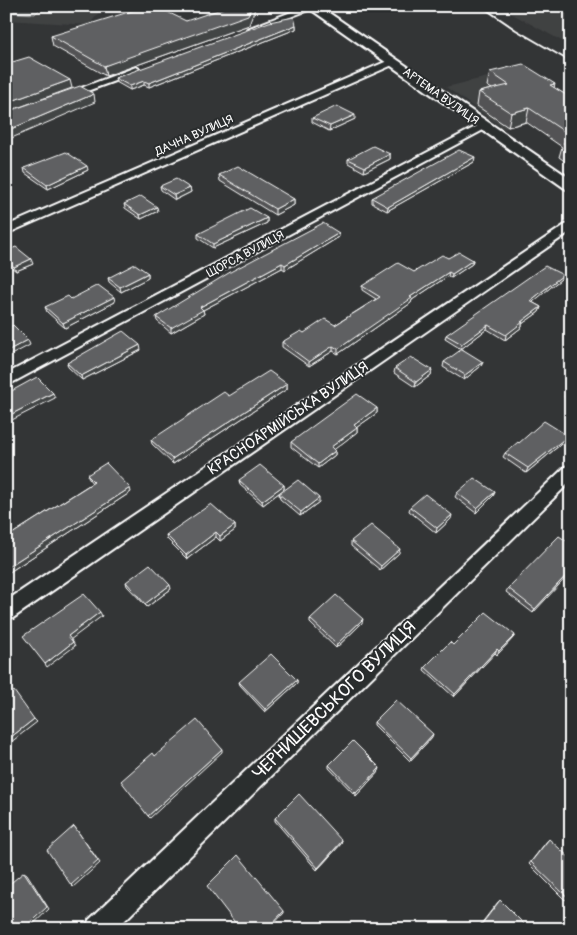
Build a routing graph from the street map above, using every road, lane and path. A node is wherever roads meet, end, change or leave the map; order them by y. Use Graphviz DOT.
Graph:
graph roads {
  1 [pos="312,7"];
  2 [pos="243,32"];
  3 [pos="392,62"];
  4 [pos="144,67"];
  5 [pos="53,100"];
  6 [pos="483,126"];
  7 [pos="571,186"];
  8 [pos="571,225"];
  9 [pos="6,230"];
  10 [pos="6,381"];
  11 [pos="571,471"];
  12 [pos="6,612"];
  13 [pos="98,929"];
  1 -- 2 [label="street"];
  1 -- 3 [label="main road, АРТЕМА ВУЛИЦЯ"];
  3 -- 6 [label="main road, АРТЕМА ВУЛИЦЯ"];
  3 -- 9 [label="street, ДАЧНА ВУЛИЦЯ"];
  4 -- 5 [label="street"];
  6 -- 7 [label="main road, АРТЕМА ВУЛИЦЯ"];
  6 -- 10 [label="street, ЩОРСА ВУЛИЦЯ"];
  8 -- 12 [label="street, КРАСНОАРМІЙСЬКА ВУЛИЦЯ"];
  11 -- 13 [label="street, ЧЕРНИШЕВСЬКОГО ВУЛИЦЯ"];
}
